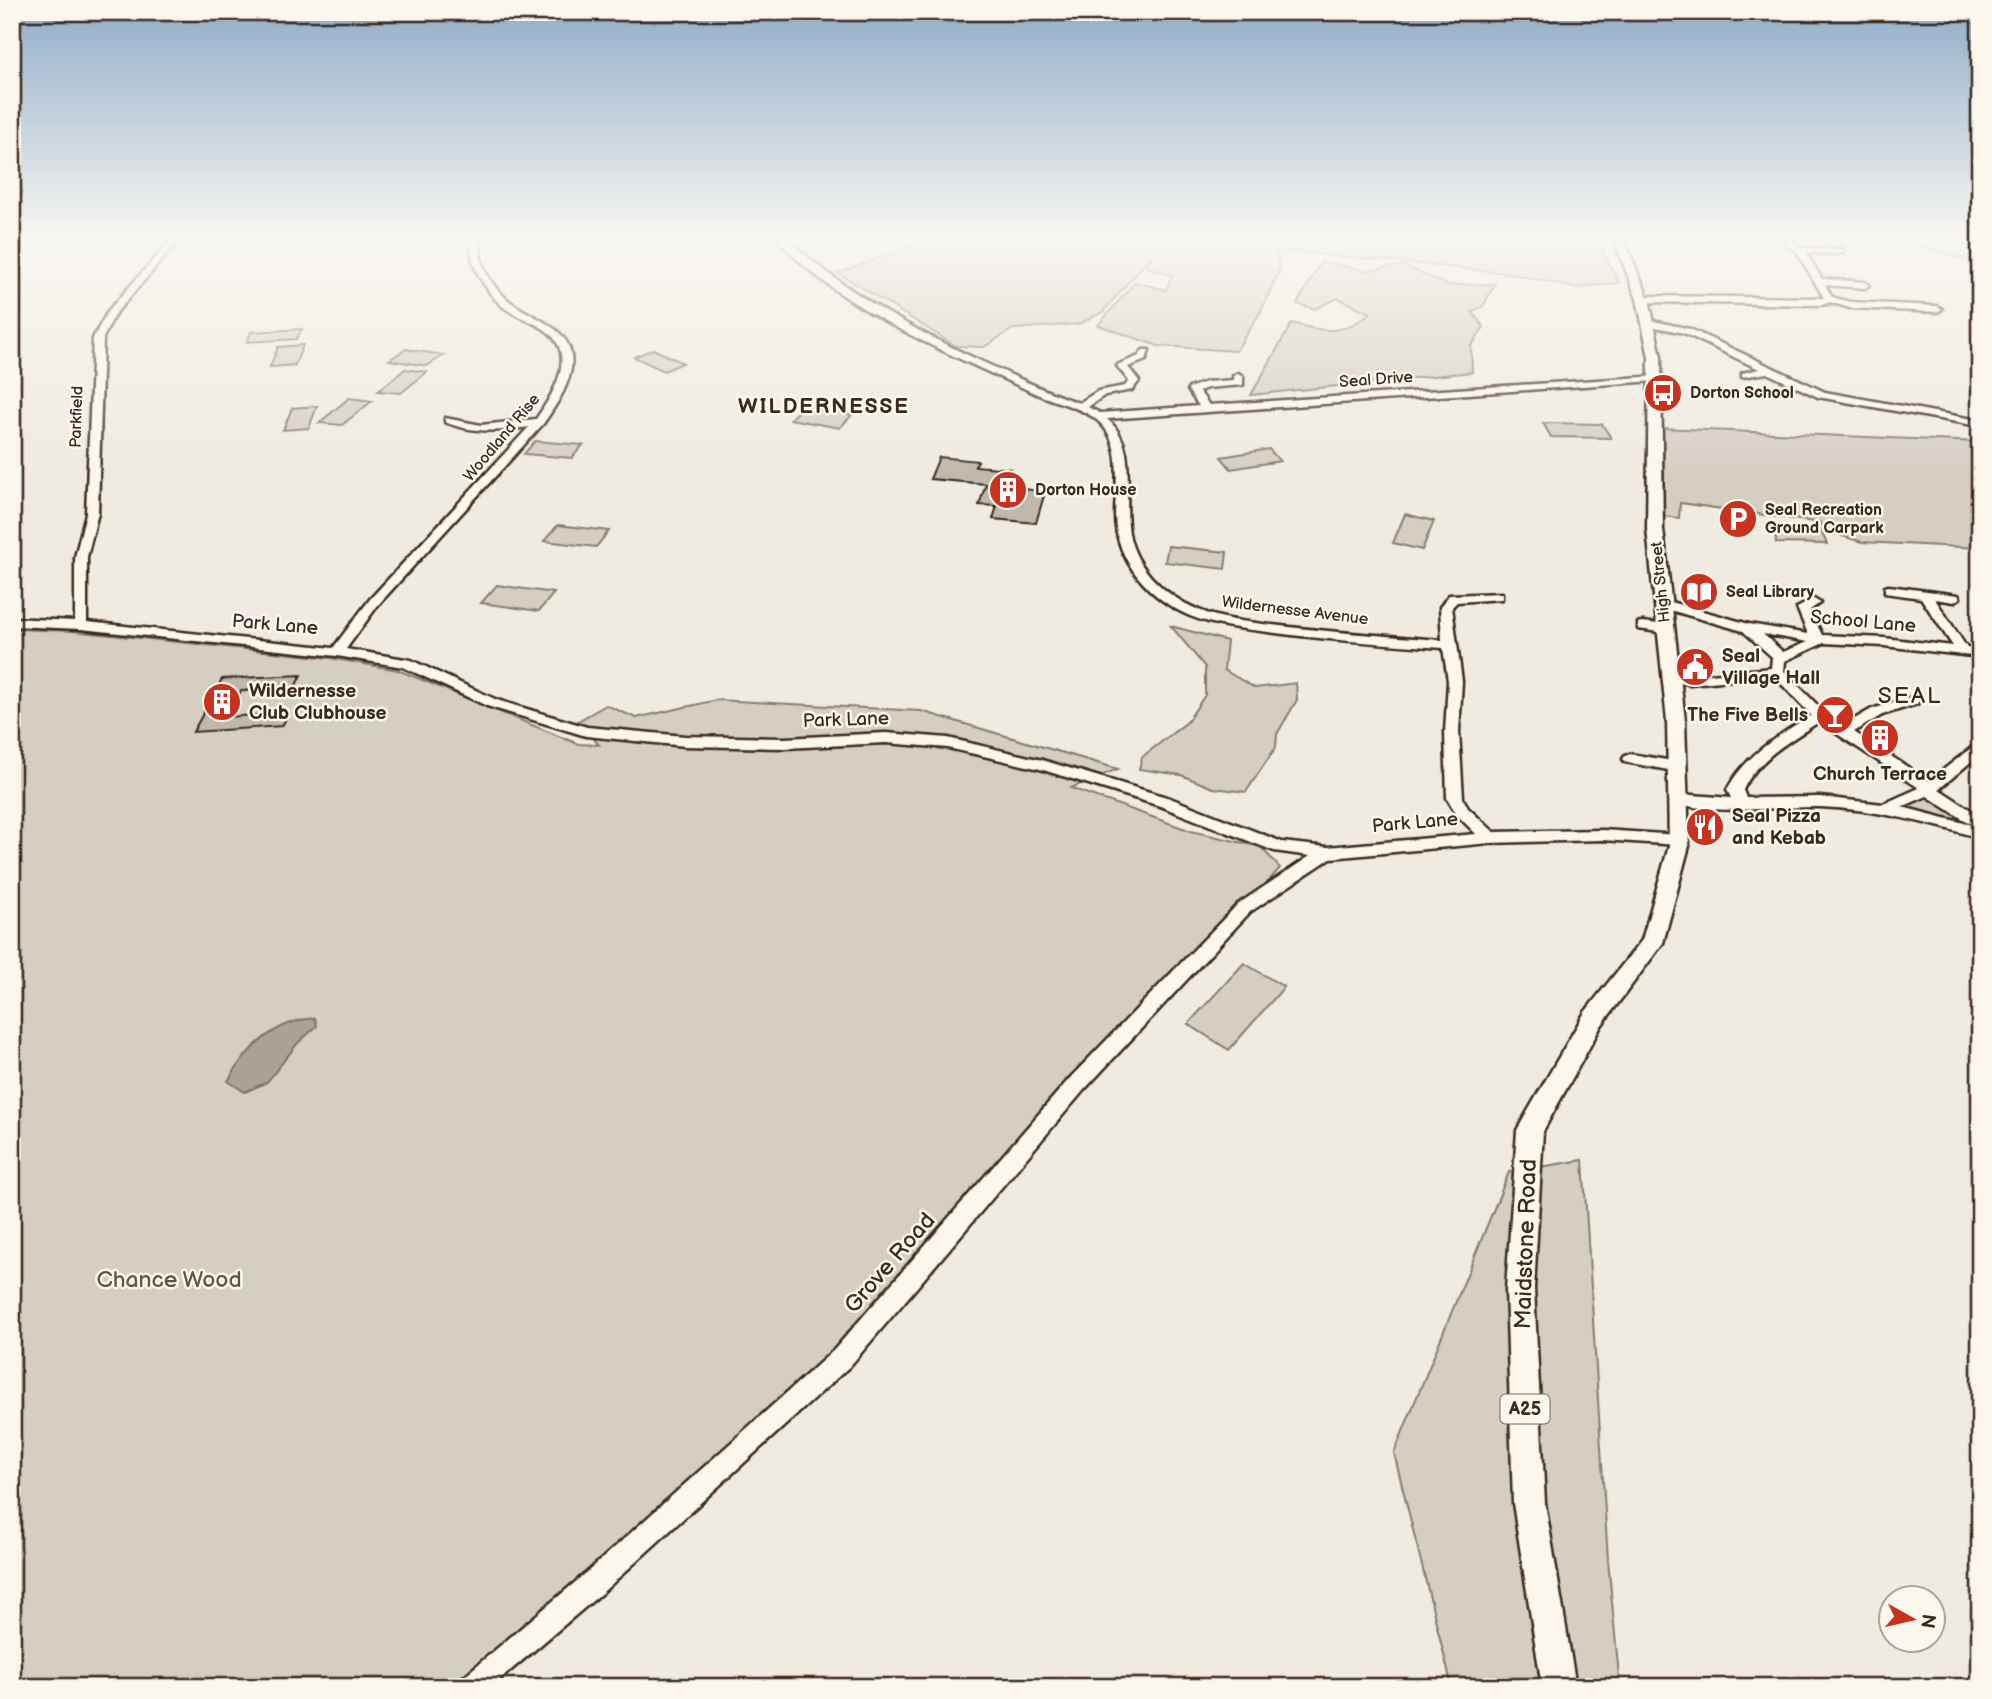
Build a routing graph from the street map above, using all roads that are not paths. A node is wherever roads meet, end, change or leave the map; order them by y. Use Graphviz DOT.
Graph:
graph roads {
  1 [pos="109,317"];
  2 [pos="527,317"];
  3 [pos="891,317"];
  4 [pos="1648,317"];
  5 [pos="1649,323"];
  6 [pos="1146,352"];
  7 [pos="1767,370"];
  8 [pos="1745,374"];
  9 [pos="1238,376"];
  10 [pos="1655,378"];
  11 [pos="1205,407"];
  12 [pos="1079,408"];
  13 [pos="1099,416"];
  14 [pos="449,421"];
  15 [pos="538,422"];
  16 [pos="1973,422"];
  17 [pos="1889,590"];
  18 [pos="1924,594"];
  19 [pos="1498,597"];
  20 [pos="1954,598"];
  21 [pos="1814,603"];
  22 [pos="1663,604"];
  23 [pos="12,622"];
  24 [pos="81,625"];
  25 [pos="1643,625"];
  26 [pos="1748,628"];
  27 [pos="1666,629"];
  28 [pos="1816,639"];
  29 [pos="1449,644"];
  30 [pos="1963,651"];
  31 [pos="337,652"];
  32 [pos="1980,653"];
  33 [pos="1778,665"];
  34 [pos="1672,678"];
  35 [pos="1913,701"];
  36 [pos="1819,716"];
  37 [pos="1844,731"];
  38 [pos="1980,746"];
  39 [pos="1630,759"];
  40 [pos="1679,767"];
  41 [pos="1929,789"];
  42 [pos="1679,799"];
  43 [pos="1742,806"];
  44 [pos="1887,808"];
  45 [pos="1980,823"];
  46 [pos="1980,833"];
  47 [pos="1490,838"];
  48 [pos="1679,840"];
  49 [pos="1280,847"];
  50 [pos="1327,853"];
  51 [pos="1289,875"];
  52 [pos="471,1687"];
  53 [pos="1559,1687"];
  1 -- 24 [label="street, Parkfield"];
  2 -- 15 [label="street, Woodland Rise"];
  3 -- 12 [label="street"];
  4 -- 5 [label="highway, High Street / A25"];
  5 -- 7 [label="street"];
  5 -- 10 [label="highway, High Street / A25"];
  6 -- 12 [label="street"];
  7 -- 8 [label="street"];
  7 -- 16 [label="street"];
  9 -- 11 [label="street"];
  10 -- 11 [label="street, Seal Drive"];
  10 -- 22 [label="highway, High Street / A25"];
  11 -- 13 [label="street, Seal Drive"];
  12 -- 13 [label="street"];
  13 -- 29 [label="street, Wildernesse Avenue"];
  14 -- 15 [label="street"];
  15 -- 31 [label="street, Woodland Rise"];
  17 -- 18 [label="street"];
  18 -- 20 [label="street"];
  18 -- 30 [label="street"];
  19 -- 29 [label="street"];
  21 -- 28 [label="street"];
  22 -- 26 [label="street, School Lane"];
  22 -- 27 [label="highway, High Street / A25"];
  23 -- 24 [label="street, Park Lane"];
  24 -- 31 [label="street, Park Lane"];
  25 -- 27 [label="street"];
  26 -- 28 [label="street, School Lane"];
  26 -- 33 [label="street"];
  27 -- 34 [label="highway, High Street / A25"];
  28 -- 30 [label="street, School Lane"];
  28 -- 33 [label="street"];
  29 -- 47 [label="street"];
  30 -- 32 [label="street, School Lane"];
  31 -- 49 [label="street, Park Lane"];
  33 -- 34 [label="street"];
  33 -- 36 [label="street"];
  34 -- 40 [label="highway, High Street / A25"];
  35 -- 37 [label="street"];
  36 -- 37 [label="street"];
  36 -- 43 [label="street"];
  37 -- 41 [label="street"];
  38 -- 41 [label="street"];
  39 -- 40 [label="street"];
  40 -- 42 [label="highway, High Street / A25"];
  41 -- 44 [label="street"];
  41 -- 45 [label="street"];
  42 -- 43 [label="street"];
  42 -- 48 [label="highway, High Street / A25"];
  43 -- 44 [label="street"];
  44 -- 46 [label="street"];
  47 -- 48 [label="street, Park Lane"];
  47 -- 50 [label="street, Park Lane"];
  48 -- 53 [label="highway, Maidstone Road / A25"];
  49 -- 50 [label="street, Park Lane"];
  49 -- 51 [label="street"];
  50 -- 51 [label="street, Grove Road"];
  51 -- 52 [label="street, Grove Road"];
}
